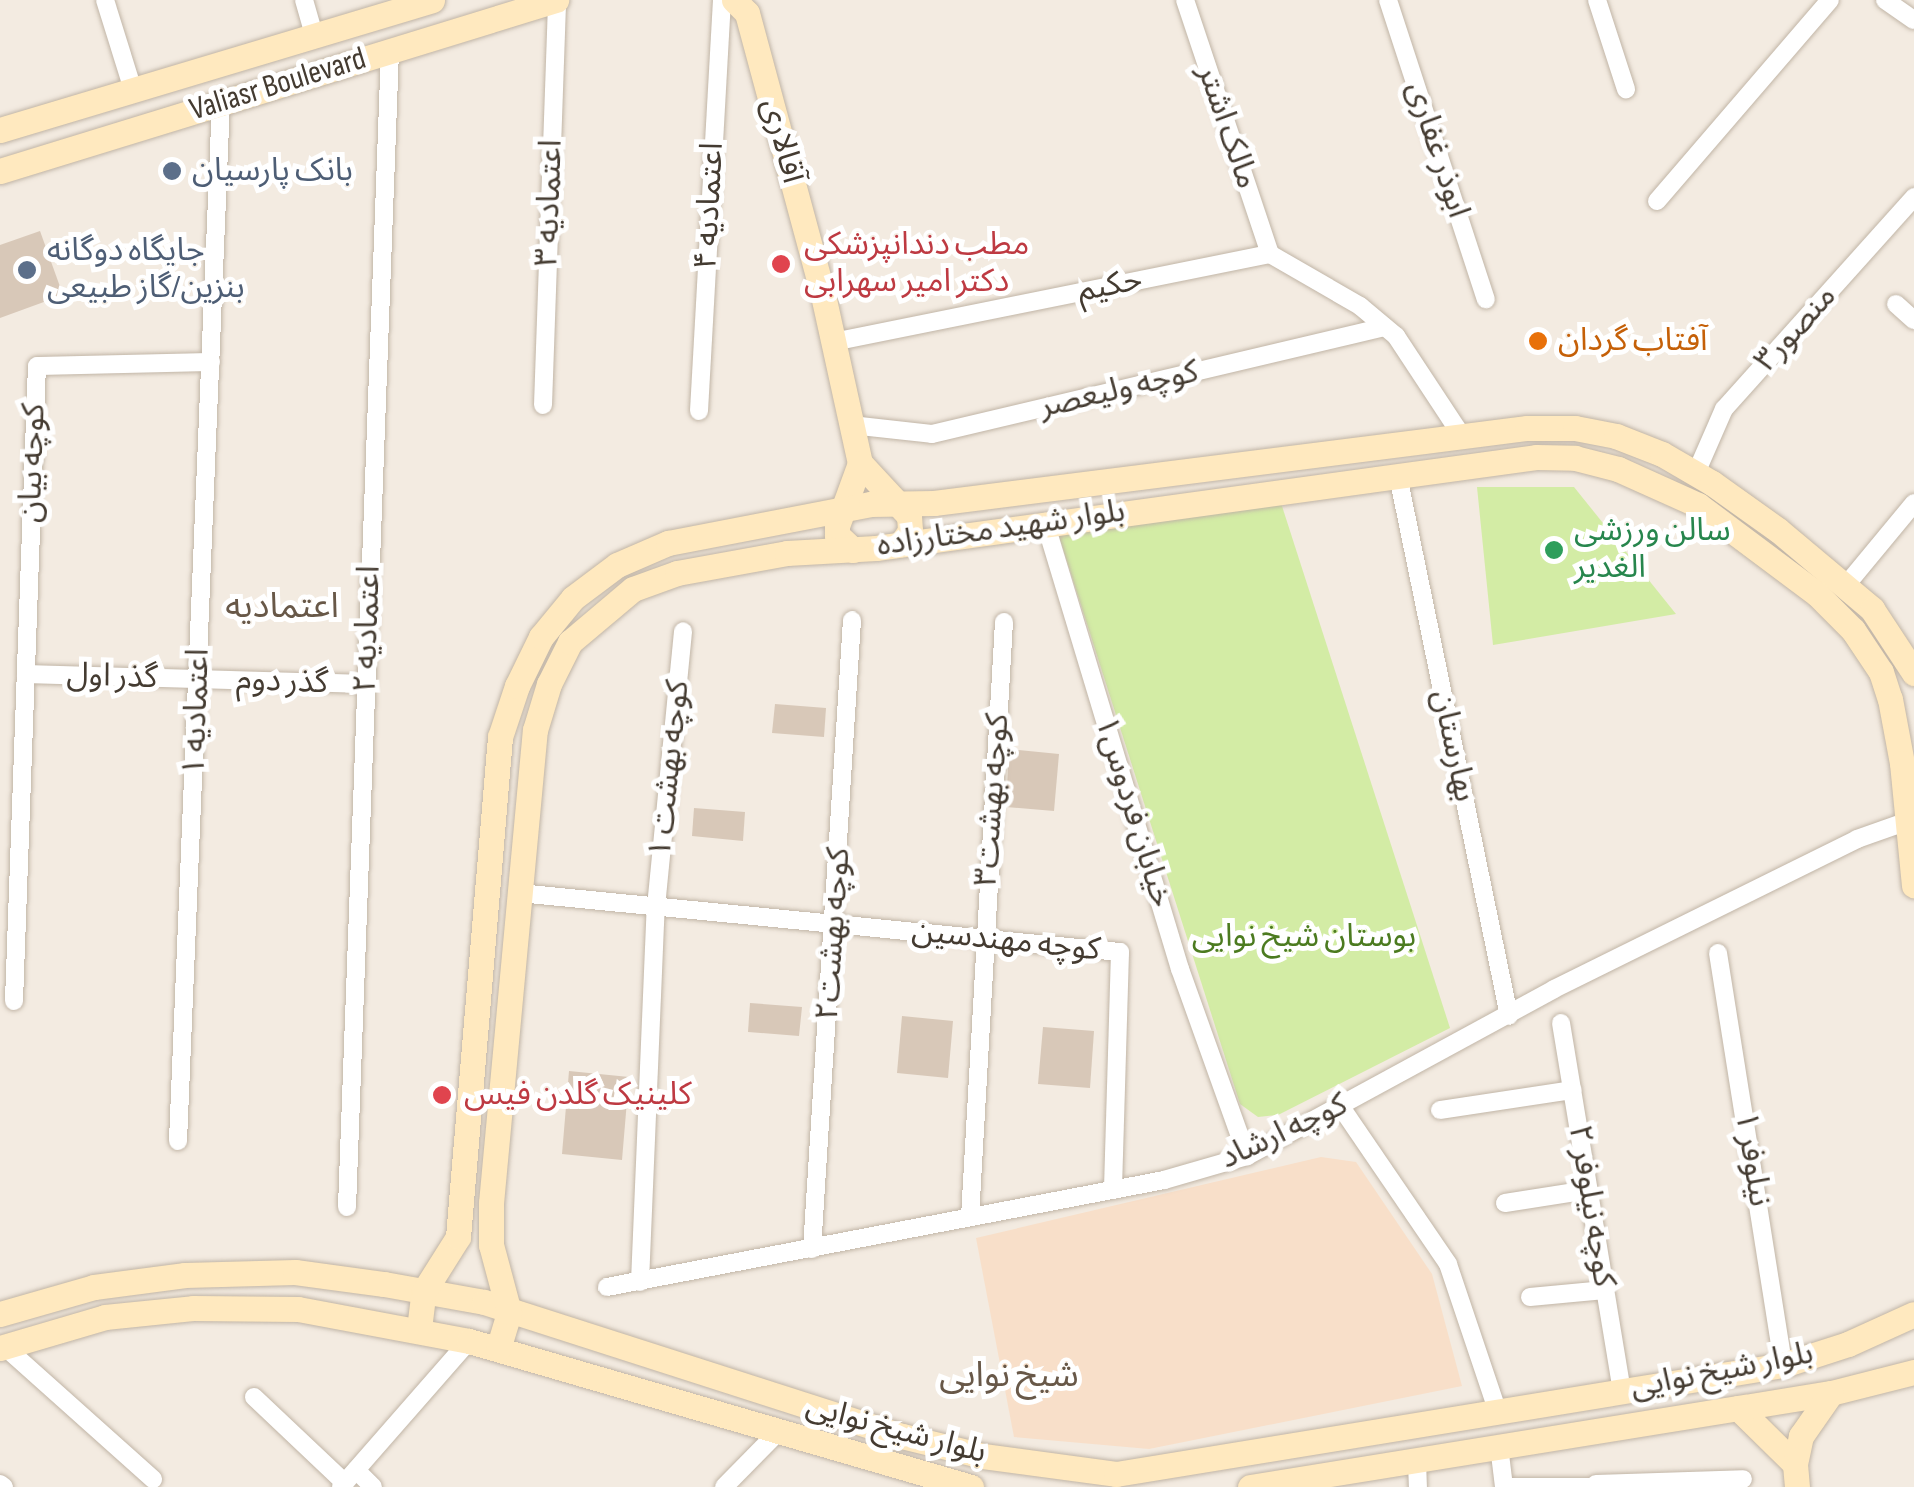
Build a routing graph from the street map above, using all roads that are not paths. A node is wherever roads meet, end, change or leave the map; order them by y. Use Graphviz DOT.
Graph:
graph roads {
  1 [pos="106,0"];
  2 [pos="304,0"];
  3 [pos="432,0"];
  4 [pos="556,0"];
  5 [pos="722,0"];
  6 [pos="1185,0"];
  7 [pos="1388,0"];
  8 [pos="1597,0"];
  9 [pos="1830,0"];
  10 [pos="1884,0"];
  11 [pos="743,4"];
  12 [pos="1914,20"];
  13 [pos="314,35"];
  14 [pos="390,51"];
  15 [pos="1626,89"];
  16 [pos="133,90"];
  17 [pos="221,103"];
  18 [pos="0,130"];
  19 [pos="0,171"];
  20 [pos="1914,196"];
  21 [pos="1657,201"];
  22 [pos="1270,254"];
  23 [pos="1486,300"];
  24 [pos="1896,304"];
  25 [pos="1914,320"];
  26 [pos="1385,327"];
  27 [pos="834,342"];
  28 [pos="211,362"];
  29 [pos="543,405"];
  30 [pos="698,411"];
  31 [pos="851,425"];
  32 [pos="1462,436"];
  33 [pos="860,463"];
  34 [pos="1696,474"];
  35 [pos="1398,476"];
  36 [pos="1914,503"];
  37 [pos="902,504"];
  38 [pos="844,509"];
  39 [pos="1045,522"];
  40 [pos="900,544"];
  41 [pos="853,550"];
  42 [pos="1847,584"];
  43 [pos="852,620"];
  44 [pos="1004,622"];
  45 [pos="683,631"];
  46 [pos="1914,673"];
  47 [pos="26,674"];
  48 [pos="198,680"];
  49 [pos="366,684"];
  50 [pos="1908,821"];
  51 [pos="1914,885"];
  52 [pos="520,893"];
  53 [pos="656,907"];
  54 [pos="835,924"];
  55 [pos="984,939"];
  56 [pos="1718,953"];
  57 [pos="14,1001"];
  58 [pos="1509,1016"];
  59 [pos="1561,1022"];
  60 [pos="1572,1090"];
  61 [pos="1340,1108"];
  62 [pos="1440,1110"];
  63 [pos="178,1141"];
  64 [pos="1247,1156"];
  65 [pos="1112,1190"];
  66 [pos="1588,1190"];
  67 [pos="1506,1203"];
  68 [pos="346,1206"];
  69 [pos="970,1217"];
  70 [pos="812,1249"];
  71 [pos="640,1282"];
  72 [pos="606,1287"];
  73 [pos="1605,1290"];
  74 [pos="424,1291"];
  75 [pos="1530,1297"];
  76 [pos="510,1312"];
  77 [pos="0,1314"];
  78 [pos="1914,1314"];
  79 [pos="418,1329"];
  80 [pos="469,1340"];
  81 [pos="2,1347"];
  82 [pos="498,1349"];
  83 [pos="1782,1365"];
  84 [pos="1914,1372"];
  85 [pos="1622,1390"];
  86 [pos="1831,1393"];
  87 [pos="254,1398"];
  88 [pos="1738,1408"];
  89 [pos="1496,1410"];
  90 [pos="777,1433"];
  91 [pos="1499,1446"];
  92 [pos="1417,1460"];
  93 [pos="1796,1475"];
  94 [pos="152,1479"];
  95 [pos="347,1480"];
  96 [pos="1743,1480"];
  97 [pos="1671,1484"];
  98 [pos="941,1485"];
  99 [pos="1262,1486"];
  100 [pos="1596,1486"];
  101 [pos="373,1487"];
  102 [pos="724,1487"];
  103 [pos="971,1487"];
  104 [pos="1418,1487"];
  105 [pos="1506,1487"];
  1 -- 16 [label="street"];
  2 -- 13 [label="street"];
  3 -- 13 [label="street, Valiasr Boulevard"];
  4 -- 14 [label="street, Valiasr Boulevard"];
  4 -- 29 [label="street, اعتمادیه ۳"];
  5 -- 30 [label="street, اعتمادیه ۴"];
  6 -- 22 [label="street, مالک اشتر"];
  7 -- 23 [label="street, ابوذر غفاری"];
  8 -- 15 [label="street"];
  9 -- 21 [label="street"];
  10 -- 12 [label="street"];
  11 -- 27 [label="street, آقالاری"];
  13 -- 16 [label="street, Valiasr Boulevard"];
  14 -- 17 [label="street, Valiasr Boulevard"];
  14 -- 49 [label="street, اعتمادیه ۲"];
  16 -- 18 [label="street, Valiasr Boulevard"];
  17 -- 19 [label="street, Valiasr Boulevard"];
  17 -- 28 [label="street, اعتمادیه ۱"];
  20 -- 34 [label="street, منصور۳"];
  22 -- 26 [label="street"];
  22 -- 27 [label="street, حکیم"];
  24 -- 25 [label="street"];
  26 -- 31 [label="street, کوچه ولیعصر"];
  26 -- 32 [label="street"];
  27 -- 31 [label="street, آقالاری"];
  28 -- 47 [label="street, کوچه بیان"];
  28 -- 48 [label="street, اعتمادیه ۱"];
  31 -- 33 [label="street, آقالاری"];
  32 -- 34 [label="street, بلوار شهید مختارزاده"];
  32 -- 37 [label="street, بلوار شهید مختارزاده"];
  33 -- 37 [label="street"];
  33 -- 38 [label="street"];
  34 -- 42 [label="street, بلوار شهید مختارزاده"];
  35 -- 39 [label="street, بلوار شهید مختارزاده"];
  35 -- 50 [label="street, بلوار شهید مختارزاده"];
  35 -- 58 [label="street, بهارستان"];
  36 -- 42 [label="street"];
  37 -- 38 [label="street, بلوار شهید مختارزاده"];
  37 -- 40 [label="street"];
  38 -- 41 [label="street"];
  38 -- 74 [label="street, بلوار شهید مختارزاده"];
  39 -- 40 [label="street, بلوار شهید مختارزاده"];
  39 -- 64 [label="street, خیابان فردوس۱"];
  40 -- 41 [label="street, بلوار شهید مختارزاده"];
  41 -- 52 [label="street, بلوار شهید مختارزاده"];
  42 -- 46 [label="street, بلوار شهید مختارزاده"];
  43 -- 54 [label="street, کوچه بهشت۲"];
  44 -- 55 [label="street, کوچه بهشت۳"];
  45 -- 53 [label="street, کوچه بهشت ۱"];
  47 -- 48 [label="street, گذر اول"];
  47 -- 57 [label="street"];
  48 -- 49 [label="street, گذر دوم"];
  48 -- 63 [label="street, اعتمادیه ۱"];
  49 -- 68 [label="street, اعتمادیه ۲"];
  50 -- 51 [label="street, بلوار شهید مختارزاده"];
  50 -- 58 [label="street, کوچه ارشاد"];
  52 -- 53 [label="street, کوچه مهندسین"];
  52 -- 76 [label="street, بلوار شهید مختارزاده"];
  53 -- 54 [label="street, کوچه مهندسین"];
  53 -- 71 [label="street, کوچه بهشت ۱"];
  54 -- 55 [label="street, کوچه مهندسین"];
  54 -- 70 [label="street, کوچه بهشت۲"];
  55 -- 65 [label="street, کوچه مهندسین"];
  55 -- 69 [label="street, کوچه بهشت۳"];
  56 -- 83 [label="street, ۱ نیلوفر"];
  58 -- 61 [label="street, کوچه ارشاد"];
  59 -- 60 [label="street, کوچه نیلوفر ۲"];
  60 -- 62 [label="street"];
  60 -- 66 [label="street, کوچه نیلوفر ۲"];
  61 -- 64 [label="street, کوچه ارشاد"];
  61 -- 89 [label="street"];
  64 -- 65 [label="street, کوچه ارشاد"];
  65 -- 69 [label="street, کوچه ارشاد"];
  66 -- 67 [label="street"];
  66 -- 73 [label="street, کوچه نیلوفر ۲"];
  69 -- 70 [label="street, کوچه ارشاد"];
  70 -- 71 [label="street, کوچه ارشاد"];
  71 -- 72 [label="street, کوچه ارشاد"];
  73 -- 75 [label="street"];
  73 -- 85 [label="street, کوچه نیلوفر ۲"];
  74 -- 76 [label="street, بلوار شیخ نوایی"];
  74 -- 77 [label="street, بلوار شیخ نوایی"];
  74 -- 79 [label="street, بلوار شهید مختارزاده"];
  76 -- 82 [label="street"];
  76 -- 89 [label="street, بلوار شیخ نوایی"];
  78 -- 83 [label="street, بلوار شیخ نوایی"];
  79 -- 80 [label="street, بلوار شیخ نوایی"];
  79 -- 81 [label="street, بلوار شیخ نوایی"];
  80 -- 82 [label="street, بلوار شیخ نوایی"];
  80 -- 95 [label="street"];
  81 -- 94 [label="street"];
  82 -- 90 [label="street, بلوار شیخ نوایی"];
  83 -- 85 [label="street, بلوار شیخ نوایی"];
  84 -- 86 [label="street, بلوار شیخ نوایی"];
  85 -- 89 [label="street, بلوار شیخ نوایی"];
  86 -- 88 [label="street, بلوار شیخ نوایی"];
  86 -- 93 [label="street"];
  87 -- 95 [label="street"];
  88 -- 91 [label="street, بلوار شیخ نوایی"];
  88 -- 93 [label="street"];
  90 -- 98 [label="street, بلوار شیخ نوایی"];
  90 -- 102 [label="street"];
  91 -- 92 [label="street, بلوار شیخ نوایی"];
  91 -- 105 [label="street"];
  92 -- 99 [label="street, بلوار شیخ نوایی"];
  92 -- 104 [label="street"];
  95 -- 101 [label="street"];
  96 -- 97 [label="street"];
  97 -- 100 [label="street"];
  98 -- 103 [label="street, بلوار شیخ نوایی"];
  100 -- 105 [label="street"];
}
